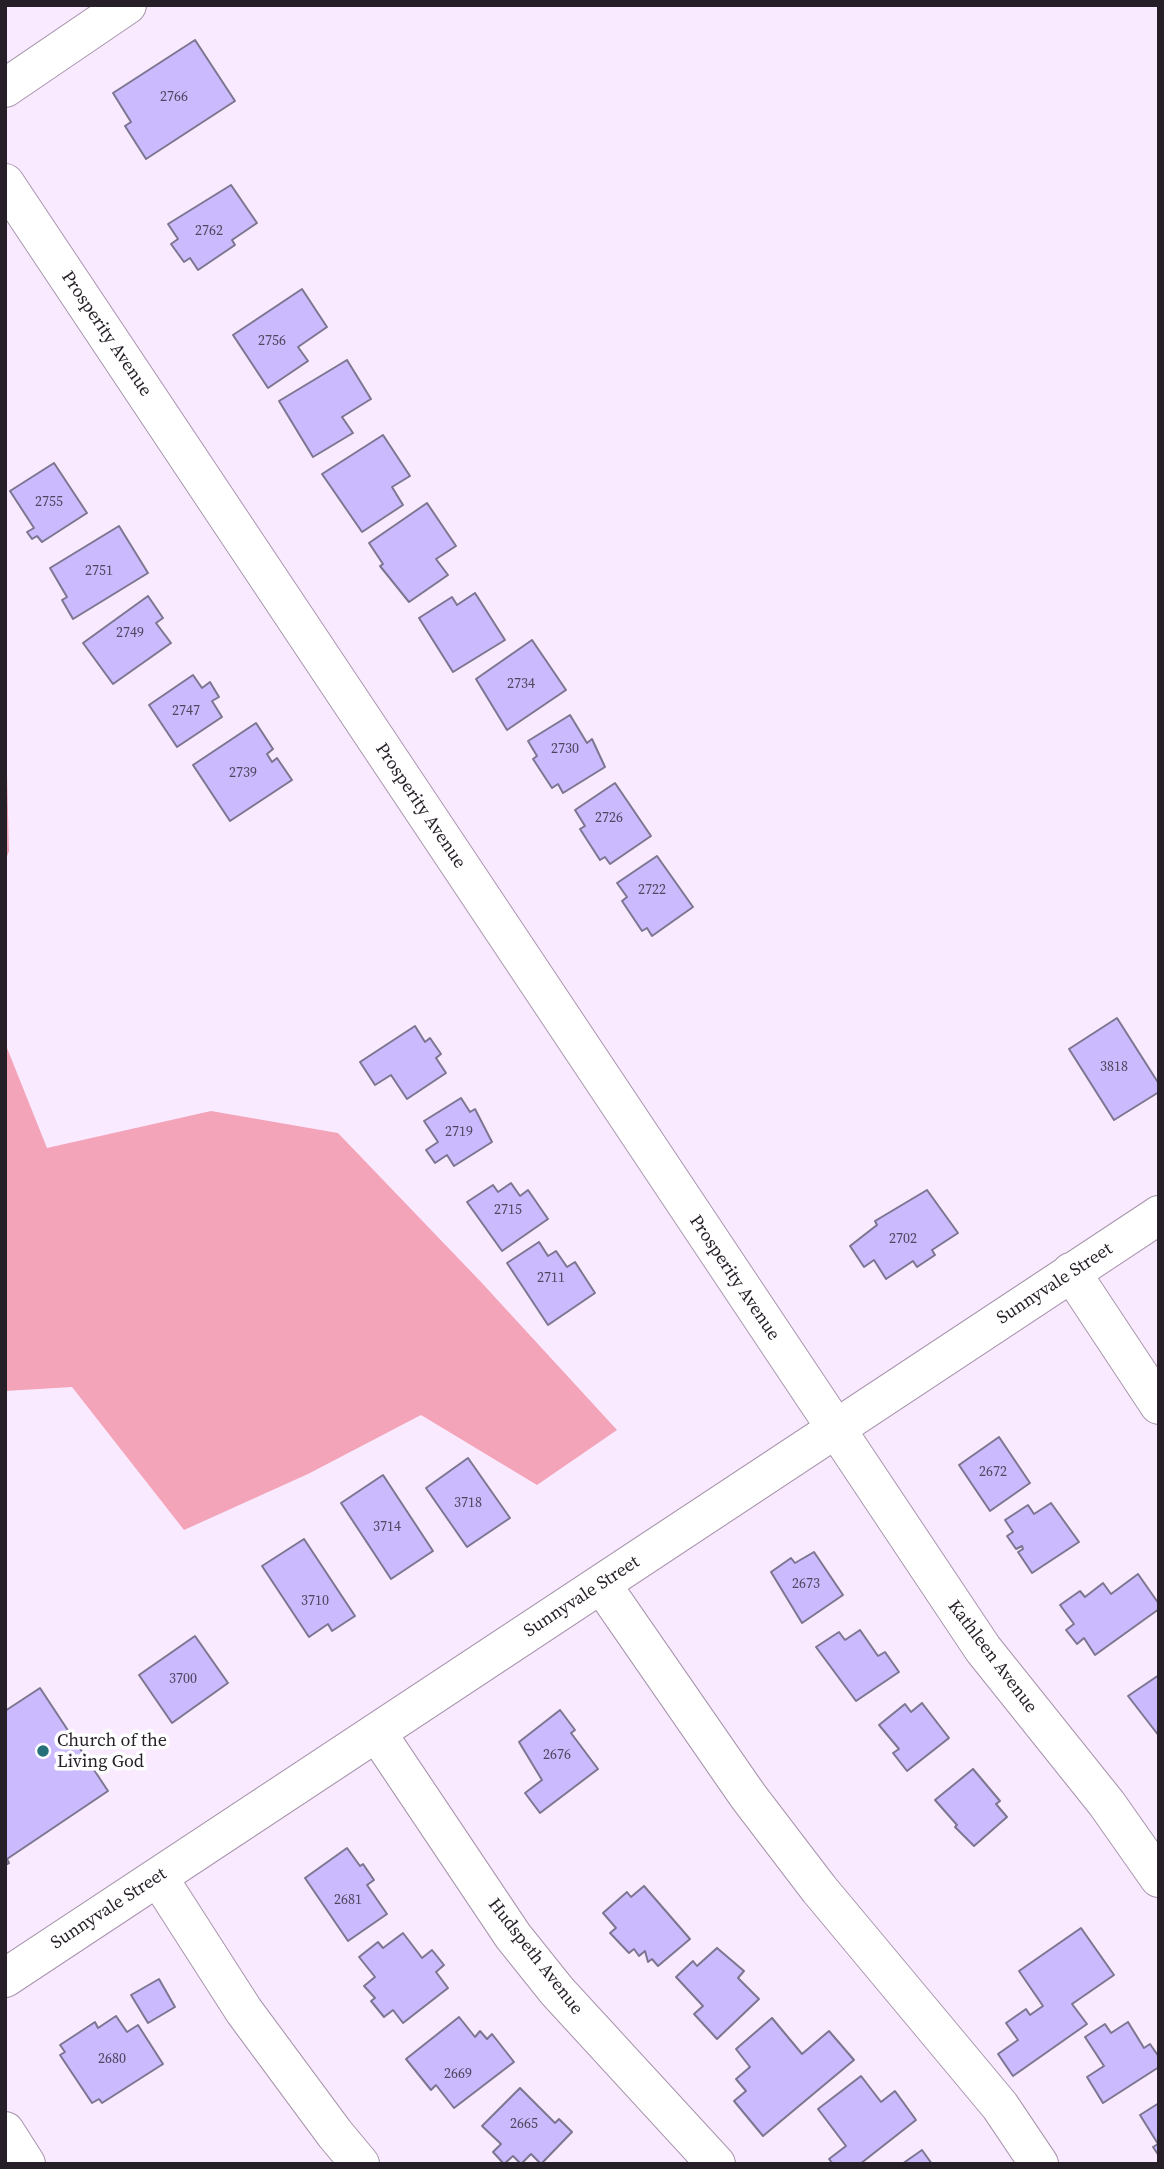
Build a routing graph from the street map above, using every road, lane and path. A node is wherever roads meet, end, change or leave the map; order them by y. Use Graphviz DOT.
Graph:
graph roads {
  1 [pos="127,5"];
  2 [pos="5,88"];
  3 [pos="5,183"];
  4 [pos="1159,1215"];
  5 [pos="1071,1272"];
  6 [pos="1159,1405"];
  7 [pos="835,1429"];
  8 [pos="602,1585"];
  9 [pos="377,1733"];
  10 [pos="158,1877"];
  11 [pos="1159,1878"];
  12 [pos="5,1978"];
  13 [pos="5,2131"];
  14 [pos="26,2164"];
  15 [pos="360,2164"];
  16 [pos="716,2164"];
  17 [pos="1039,2164"];
  1 -- 2 [label="street"];
  3 -- 7 [label="street, Prosperity Avenue"];
  4 -- 5 [label="street, Sunnyvale Street"];
  5 -- 6 [label="street"];
  5 -- 7 [label="street, Sunnyvale Street"];
  7 -- 8 [label="street, Sunnyvale Street"];
  7 -- 11 [label="street, Kathleen Avenue"];
  8 -- 9 [label="street, Sunnyvale Street"];
  8 -- 17 [label="street"];
  9 -- 10 [label="street, Sunnyvale Street"];
  9 -- 16 [label="street, Hudspeth Avenue"];
  10 -- 12 [label="street, Sunnyvale Street"];
  10 -- 15 [label="street"];
  13 -- 14 [label="street"];
}
